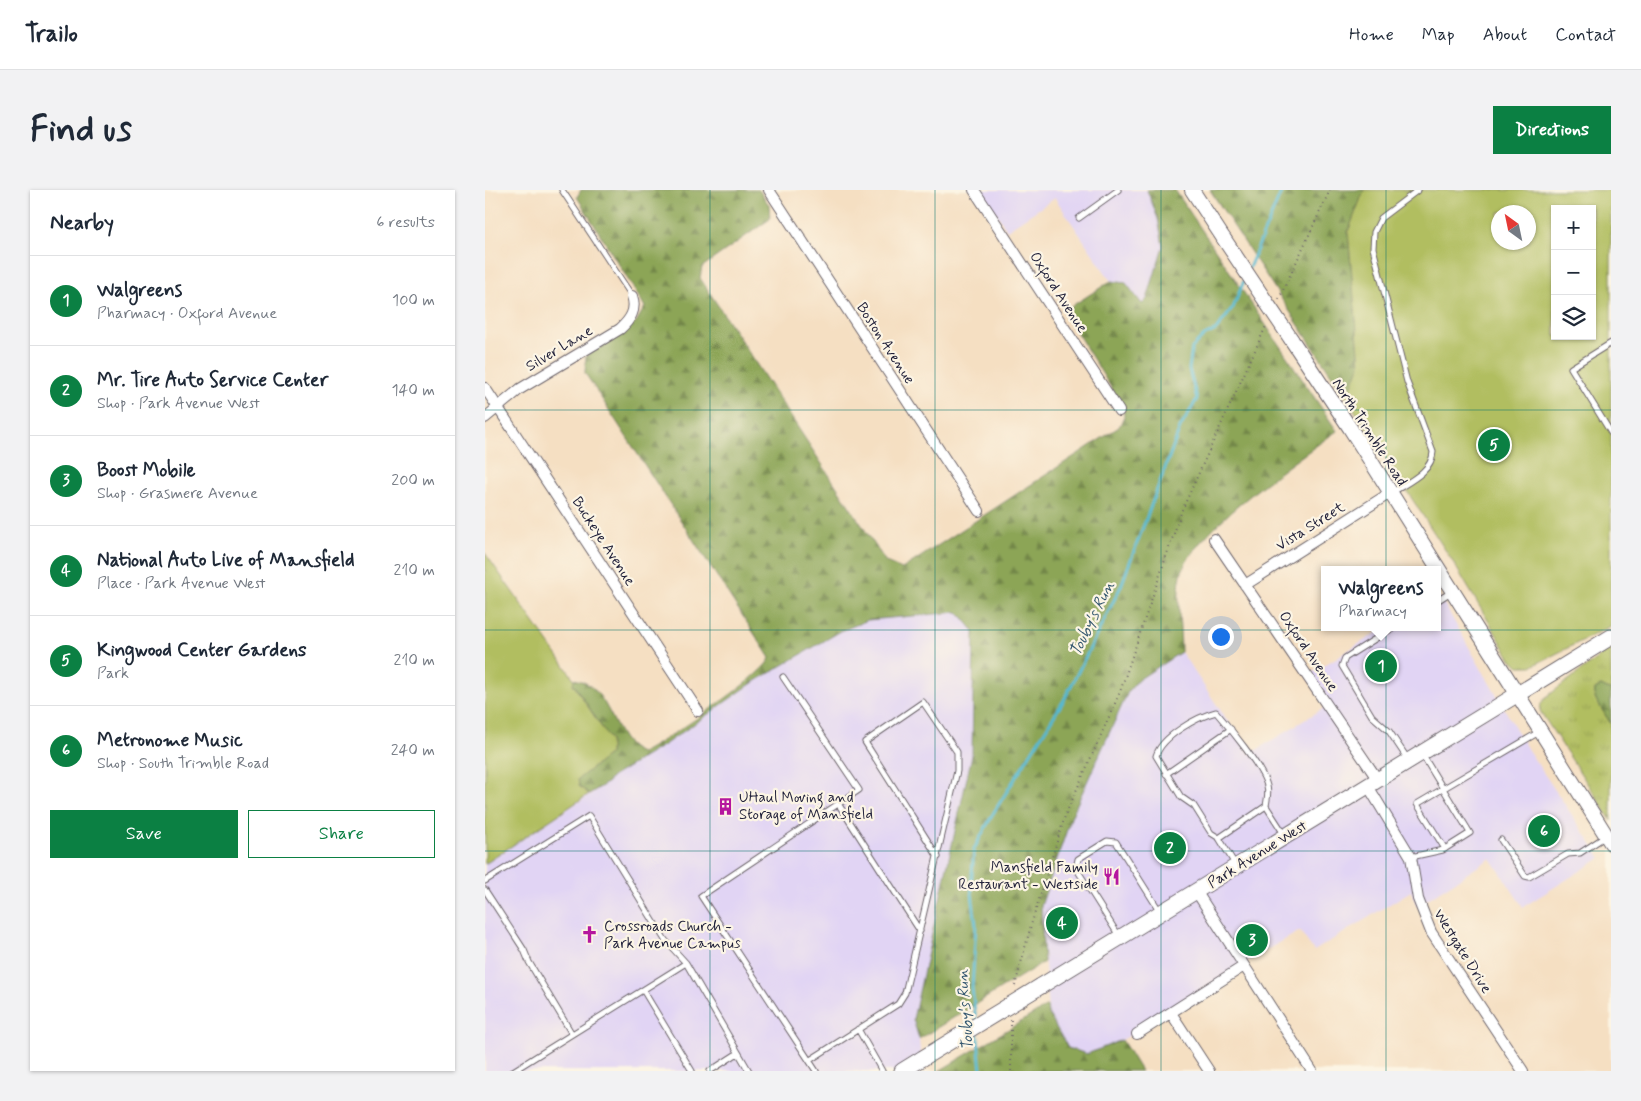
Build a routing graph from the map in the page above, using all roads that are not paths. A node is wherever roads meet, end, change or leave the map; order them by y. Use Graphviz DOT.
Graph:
graph roads {
  1 [pos="562,190"];
  2 [pos="769,190"];
  3 [pos="974,190"];
  4 [pos="1117,190"];
  5 [pos="1192,190"];
  6 [pos="1419,190"];
  7 [pos="1079,218"];
  8 [pos="632,296"];
  9 [pos="1611,343"];
  10 [pos="485,388"];
  11 [pos="498,408"];
  12 [pos="1119,411"];
  13 [pos="485,418"];
  14 [pos="1611,433"];
  15 [pos="1390,494"];
  16 [pos="979,512"];
  17 [pos="1214,539"];
  18 [pos="1436,566"];
  19 [pos="1441,575"];
  20 [pos="1245,585"];
  21 [pos="1452,592"];
  22 [pos="1441,599"];
  23 [pos="1389,631"];
  24 [pos="1611,637"];
  25 [pos="783,677"];
  26 [pos="1517,695"];
  27 [pos="698,712"];
  28 [pos="1231,729"];
  29 [pos="1540,732"];
  30 [pos="1415,758"];
  31 [pos="1166,774"];
  32 [pos="1373,783"];
  33 [pos="1443,788"];
  34 [pos="839,805"];
  35 [pos="1266,806"];
  36 [pos="1286,836"];
  37 [pos="1219,838"];
  38 [pos="1609,839"];
  39 [pos="1501,840"];
  40 [pos="1445,849"];
  41 [pos="938,856"];
  42 [pos="1411,857"];
  43 [pos="1236,867"];
  44 [pos="485,881"];
  45 [pos="485,890"];
  46 [pos="1196,891"];
  47 [pos="1161,913"];
  48 [pos="921,931"];
  49 [pos="1120,938"];
  50 [pos="686,963"];
  51 [pos="1244,966"];
  52 [pos="643,990"];
  53 [pos="1171,1013"];
  54 [pos="858,1029"];
  55 [pos="572,1034"];
  56 [pos="1137,1034"];
  57 [pos="738,1053"];
  58 [pos="810,1060"];
  59 [pos="513,1071"];
  60 [pos="692,1071"];
  61 [pos="710,1071"];
  62 [pos="749,1071"];
  63 [pos="816,1071"];
  64 [pos="882,1071"];
  65 [pos="902,1071"];
  66 [pos="1209,1071"];
  67 [pos="1312,1071"];
  68 [pos="1523,1071"];
  1 -- 8 [label="lane"];
  2 -- 16 [label="street, Boston Avenue"];
  3 -- 12 [label="street, Oxford Avenue"];
  4 -- 7 [label="lane"];
  5 -- 15 [label="main road, North Trimble Road, bridge"];
  6 -- 15 [label="lane"];
  8 -- 11 [label="street, Silver Lane"];
  9 -- 14 [label="lane"];
  10 -- 11 [label="street, Buckeye Avenue"];
  11 -- 13 [label="street, Silver Lane"];
  11 -- 27 [label="street, Buckeye Avenue"];
  15 -- 18 [label="main road, North Trimble Road"];
  15 -- 20 [label="street, Vista Street"];
  17 -- 20 [label="street, Oxford Avenue"];
  19 -- 21 [label="main road, North Trimble Road"];
  20 -- 32 [label="street, Oxford Avenue"];
  21 -- 22 [label="lane"];
  21 -- 26 [label="main road, North Trimble Road"];
  23 -- 30 [label="lane"];
  24 -- 26 [label="main road, Park Avenue West"];
  25 -- 34 [label="lane"];
  26 -- 29 [label="main road, North Trimble Road"];
  26 -- 30 [label="main road, Park Avenue West"];
  28 -- 31 [label="lane"];
  28 -- 31 [label="lane"];
  28 -- 35 [label="lane"];
  29 -- 33 [label="lane"];
  29 -- 38 [label="main road, North Trimble Road"];
  30 -- 32 [label="main road, Park Avenue West"];
  30 -- 33 [label="lane"];
  31 -- 37 [label="lane"];
  32 -- 36 [label="main road, Park Avenue West"];
  32 -- 42 [label="street, Westgate Drive"];
  33 -- 40 [label="lane"];
  33 -- 40 [label="lane"];
  34 -- 48 [label="lane"];
  34 -- 58 [label="lane"];
  35 -- 36 [label="lane"];
  35 -- 37 [label="lane"];
  36 -- 43 [label="main road, Park Avenue West"];
  37 -- 43 [label="lane"];
  38 -- 39 [label="lane"];
  40 -- 42 [label="lane"];
  41 -- 41 [label="lane"];
  41 -- 48 [label="lane"];
  42 -- 68 [label="street, Westgate Drive"];
  43 -- 46 [label="main road, Park Avenue West"];
  44 -- 50 [label="lane"];
  45 -- 55 [label="lane"];
  46 -- 47 [label="main road, Park Avenue West"];
  46 -- 51 [label="street"];
  47 -- 49 [label="main road, Park Avenue West"];
  47 -- 49 [label="lane"];
  48 -- 54 [label="lane"];
  49 -- 65 [label="main road, Park Avenue West, bridge"];
  50 -- 52 [label="lane"];
  50 -- 57 [label="lane"];
  51 -- 53 [label="street"];
  51 -- 67 [label="street"];
  52 -- 55 [label="lane"];
  52 -- 60 [label="lane"];
  53 -- 56 [label="street"];
  53 -- 66 [label="street"];
  54 -- 58 [label="lane"];
  54 -- 64 [label="lane"];
  55 -- 59 [label="lane"];
  57 -- 61 [label="lane"];
  57 -- 62 [label="lane"];
  58 -- 63 [label="lane"];
}
